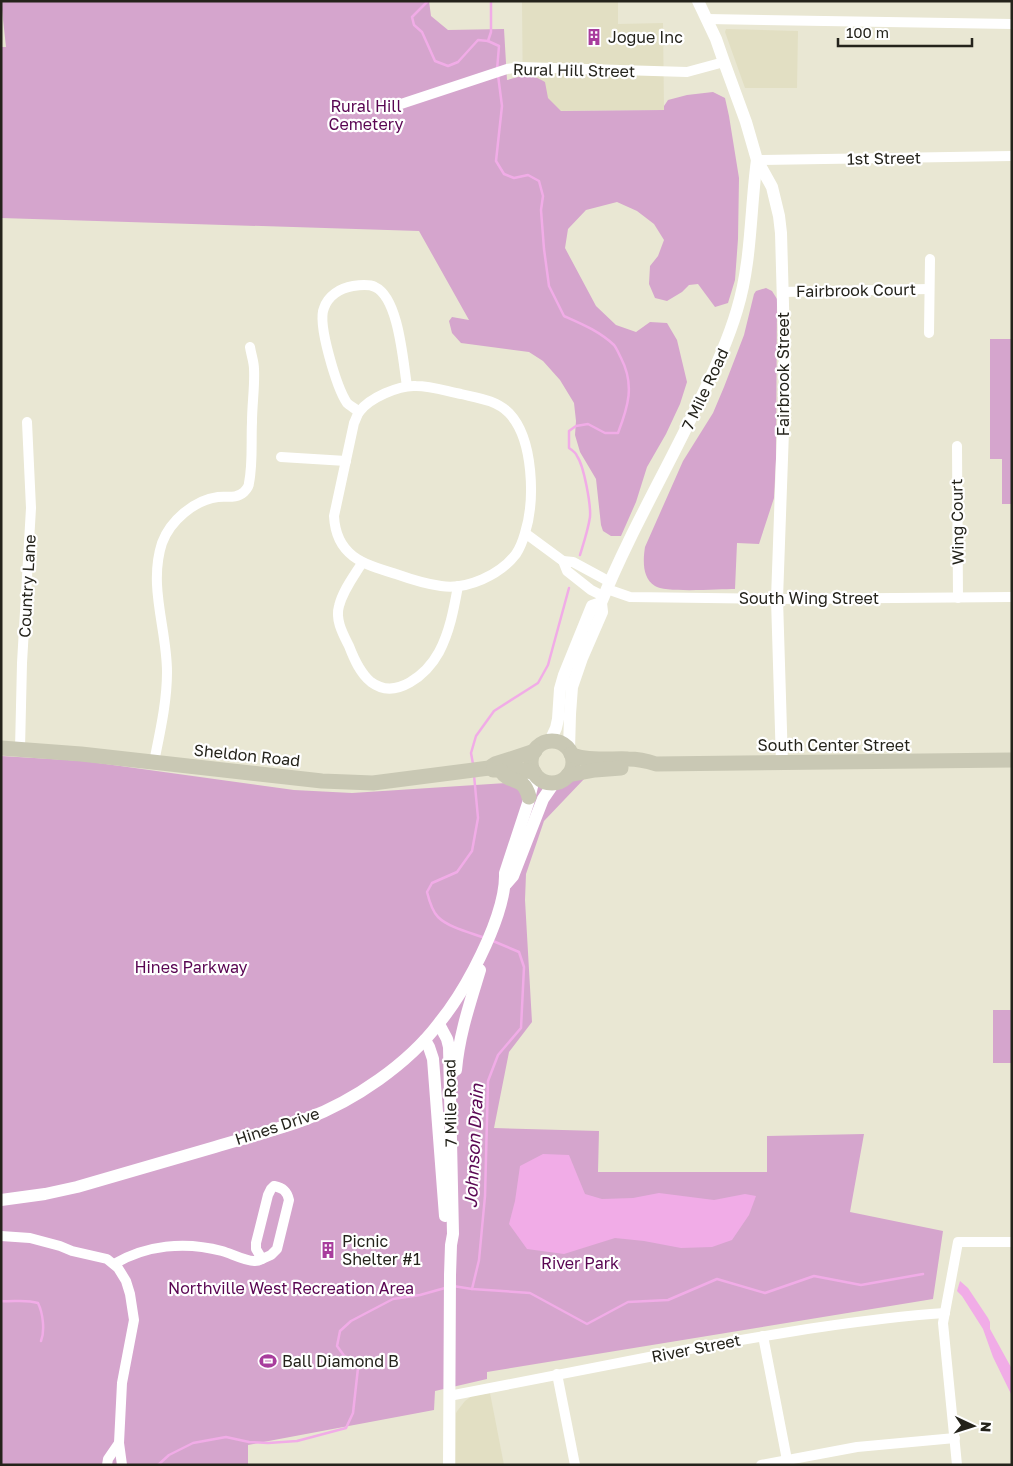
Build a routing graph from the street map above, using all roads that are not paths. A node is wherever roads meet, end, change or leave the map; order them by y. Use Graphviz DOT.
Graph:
graph roads {
  1 [pos="698,1"];
  2 [pos="707,19"];
  3 [pos="1012,24"];
  4 [pos="724,62"];
  5 [pos="398,105"];
  6 [pos="1012,156"];
  7 [pos="756,160"];
  8 [pos="930,259"];
  9 [pos="929,289"];
  10 [pos="783,292"];
  11 [pos="929,334"];
  12 [pos="250,346"];
  13 [pos="407,386"];
  14 [pos="360,412"];
  15 [pos="27,422"];
  16 [pos="956,446"];
  17 [pos="281,457"];
  18 [pos="346,461"];
  19 [pos="526,533"];
  20 [pos="562,561"];
  21 [pos="362,563"];
  22 [pos="458,586"];
  23 [pos="605,593"];
  24 [pos="1012,597"];
  25 [pos="958,598"];
  26 [pos="777,599"];
  27 [pos="550,741"];
  28 [pos="1,748"];
  29 [pos="20,749"];
  30 [pos="535,751"];
  31 [pos="570,752"];
  32 [pos="1012,760"];
  33 [pos="154,762"];
  34 [pos="782,762"];
  35 [pos="656,764"];
  36 [pos="485,769"];
  37 [pos="535,773"];
  38 [pos="568,775"];
  39 [pos="554,783"];
  40 [pos="529,797"];
  41 [pos="506,884"];
  42 [pos="486,947"];
  43 [pos="439,1024"];
  44 [pos="424,1040"];
  45 [pos="451,1137"];
  46 [pos="1,1200"];
  47 [pos="1,1236"];
  48 [pos="1012,1242"];
  49 [pos="451,1245"];
  50 [pos="262,1259"];
  51 [pos="114,1264"];
  52 [pos="945,1313"];
  53 [pos="763,1336"];
  54 [pos="558,1374"];
  55 [pos="449,1396"];
  56 [pos="955,1438"];
  57 [pos="119,1443"];
  58 [pos="787,1462"];
  59 [pos="107,1465"];
  60 [pos="122,1465"];
  61 [pos="449,1465"];
  62 [pos="575,1465"];
  63 [pos="762,1465"];
  64 [pos="957,1465"];
  1 -- 2 [label="street, Fairbrook Street"];
  2 -- 3 [label="street"];
  2 -- 4 [label="street, Fairbrook Street"];
  4 -- 5 [label="street, Rural Hill Street"];
  4 -- 7 [label="street, Fairbrook Street"];
  6 -- 7 [label="street, 1st Street"];
  7 -- 10 [label="street, Fairbrook Street"];
  7 -- 23 [label="street, 7 Mile Road"];
  8 -- 9 [label="street, Fairbrook Court"];
  9 -- 10 [label="street, Fairbrook Court"];
  9 -- 11 [label="street, Fairbrook Court"];
  10 -- 26 [label="street, Fairbrook Street"];
  12 -- 33 [label="street"];
  13 -- 14 [label="street"];
  13 -- 14 [label="street"];
  13 -- 19 [label="street"];
  14 -- 18 [label="street"];
  15 -- 29 [label="street, Country Lane"];
  16 -- 25 [label="street, Wing Court"];
  17 -- 18 [label="street"];
  18 -- 21 [label="street"];
  19 -- 20 [label="street"];
  19 -- 22 [label="street"];
  20 -- 23 [label="street"];
  20 -- 23 [label="street"];
  21 -- 22 [label="street"];
  21 -- 22 [label="street"];
  23 -- 26 [label="street, South Wing Street"];
  23 -- 27 [label="street, 7 Mile Road"];
  23 -- 31 [label="street, 7 Mile Road"];
  24 -- 25 [label="street, South Wing Street"];
  25 -- 26 [label="street, South Wing Street"];
  26 -- 34 [label="street, Fairbrook Street"];
  27 -- 30 [label="main road"];
  27 -- 31 [label="main road"];
  28 -- 29 [label="main road, Sheldon Road"];
  29 -- 33 [label="main road, Sheldon Road"];
  30 -- 36 [label="main road, Sheldon Road"];
  30 -- 37 [label="main road"];
  31 -- 35 [label="main road, South Center Street"];
  31 -- 38 [label="main road"];
  32 -- 34 [label="main road, South Center Street"];
  33 -- 36 [label="main road, Sheldon Road"];
  34 -- 35 [label="main road, South Center Street"];
  35 -- 38 [label="main road, South Center Street"];
  36 -- 37 [label="main road, Sheldon Road"];
  36 -- 40 [label="main road"];
  37 -- 39 [label="main road"];
  37 -- 40 [label="street"];
  38 -- 39 [label="main road"];
  39 -- 41 [label="street"];
  40 -- 41 [label="street"];
  41 -- 42 [label="street"];
  42 -- 43 [label="street, Hines Drive"];
  42 -- 45 [label="street"];
  43 -- 44 [label="street, Hines Drive"];
  43 -- 45 [label="street, 7 Mile Road"];
  44 -- 46 [label="street, Hines Drive"];
  44 -- 49 [label="street, 7 Mile Road"];
  45 -- 49 [label="street, 7 Mile Road"];
  47 -- 51 [label="street"];
  48 -- 52 [label="street"];
  49 -- 55 [label="street, 7 Mile Road"];
  50 -- 50 [label="street"];
  50 -- 51 [label="street"];
  51 -- 57 [label="street"];
  52 -- 53 [label="street, River Street"];
  52 -- 56 [label="street"];
  53 -- 54 [label="street, River Street"];
  53 -- 58 [label="street"];
  54 -- 55 [label="street, River Street"];
  54 -- 62 [label="street"];
  55 -- 61 [label="street, 7 Mile Road"];
  56 -- 58 [label="street"];
  56 -- 64 [label="street"];
  57 -- 59 [label="street"];
  57 -- 60 [label="street"];
  58 -- 63 [label="street"];
}
